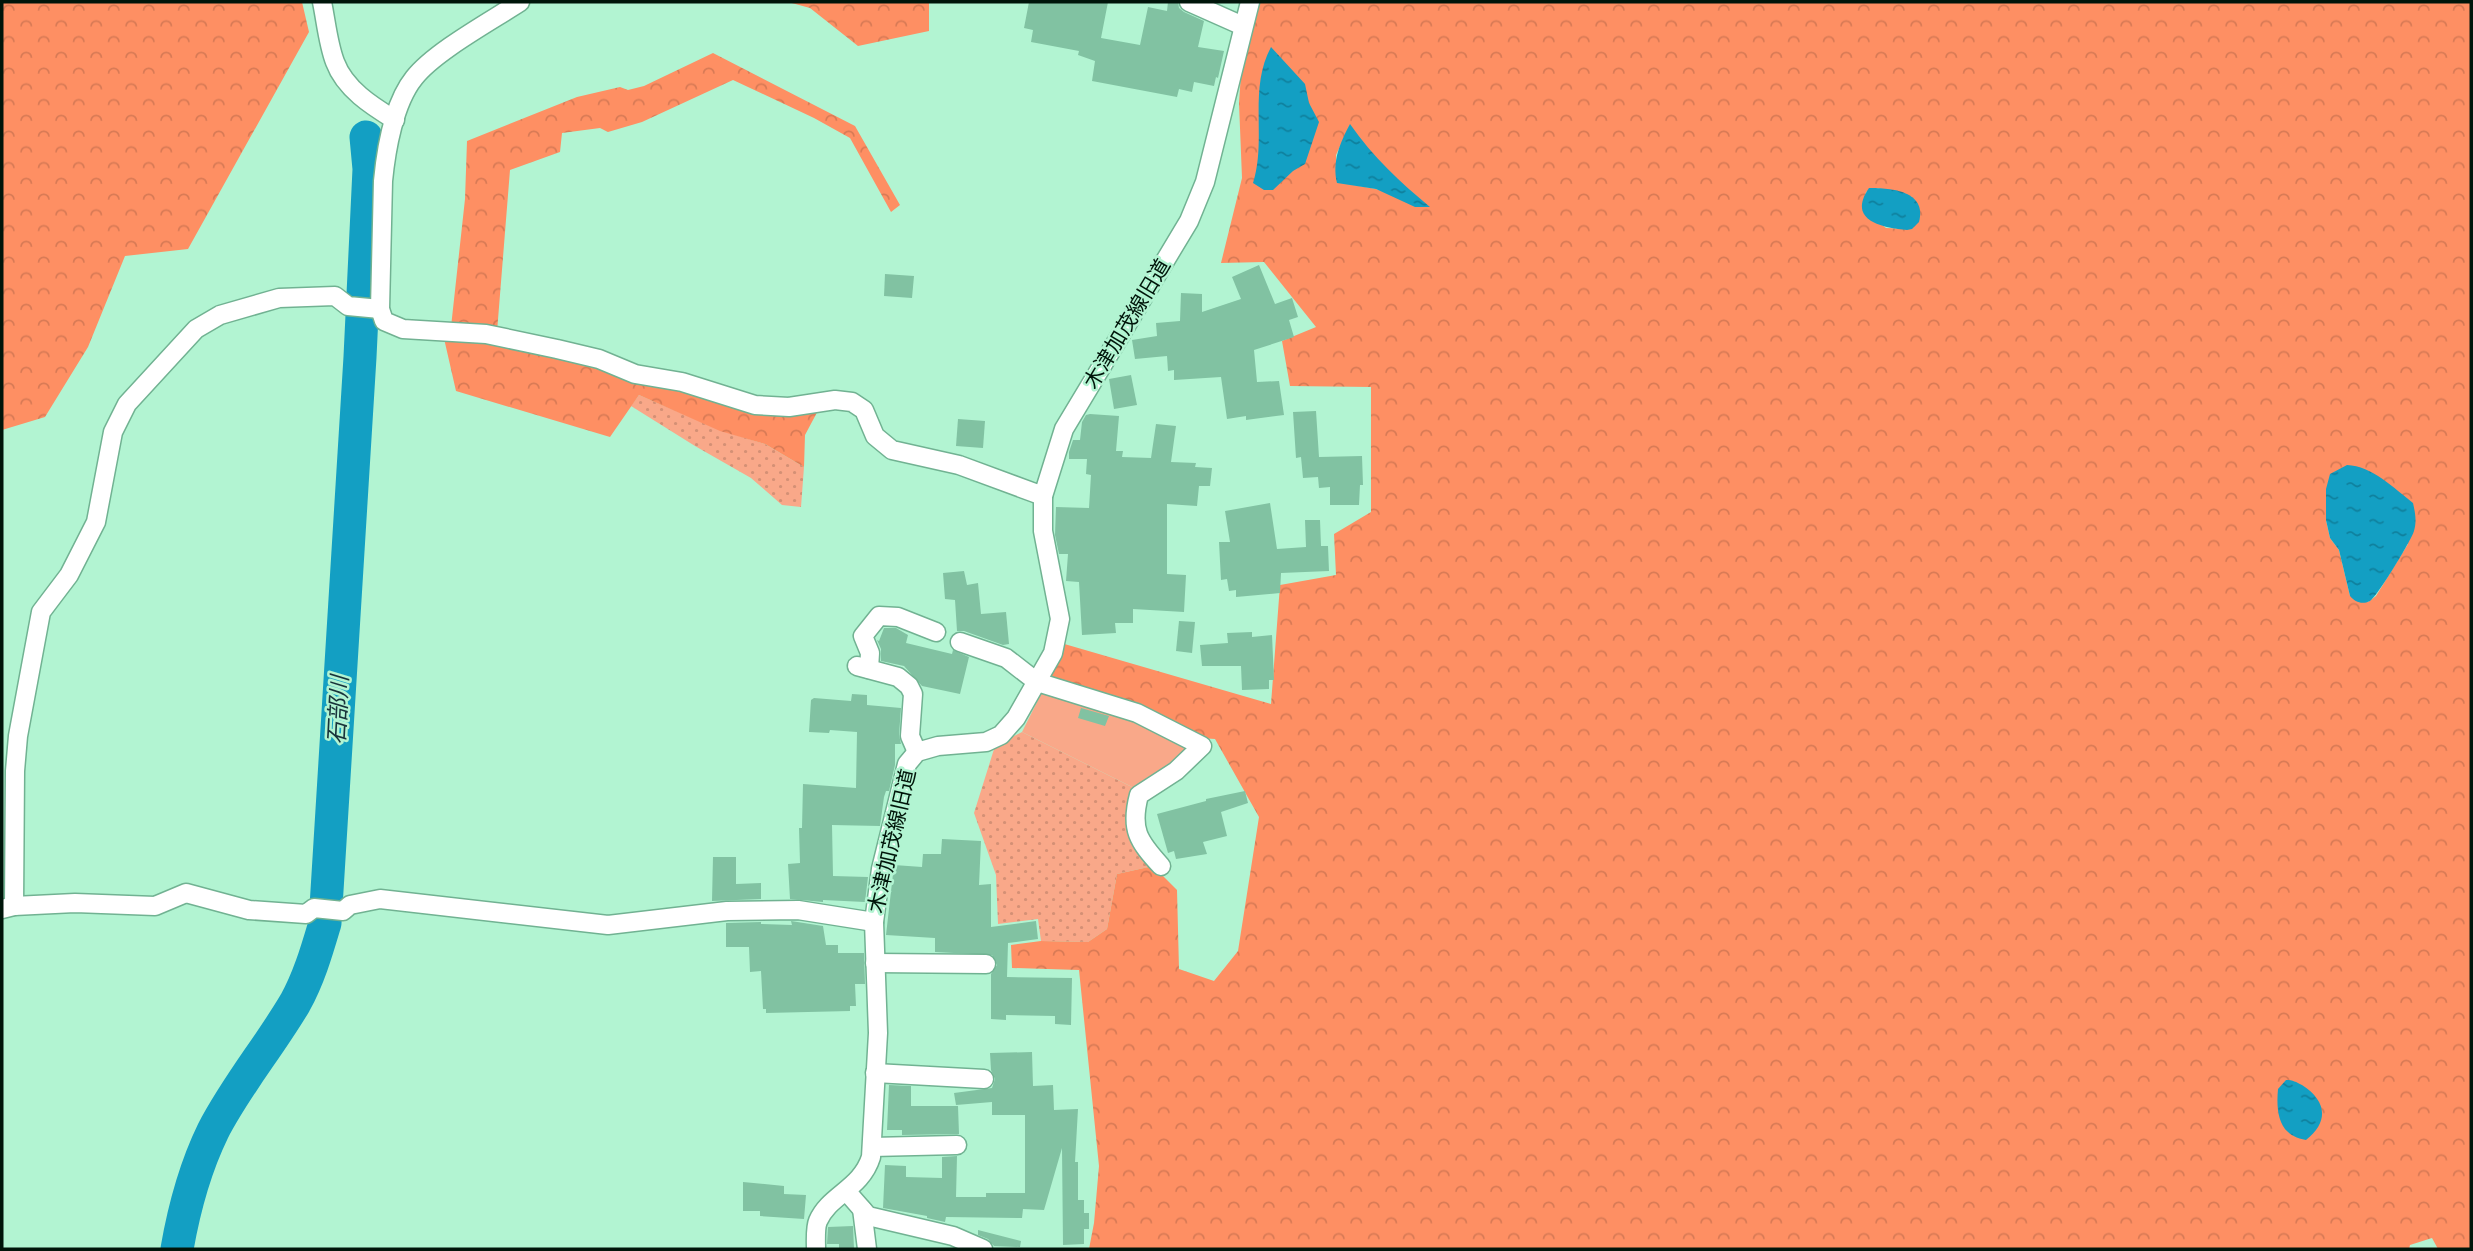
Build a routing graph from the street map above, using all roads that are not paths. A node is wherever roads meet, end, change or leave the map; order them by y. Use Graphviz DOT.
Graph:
graph roads {
  1 [pos="322,2"];
  2 [pos="520,2"];
  3 [pos="1189,2"];
  4 [pos="1251,2"];
  5 [pos="1243,26"];
  6 [pos="395,120"];
  7 [pos="376,309"];
  8 [pos="1043,496"];
  9 [pos="936,632"];
  10 [pos="960,642"];
  11 [pos="1037,682"];
  12 [pos="917,752"];
  13 [pos="1161,866"];
  14 [pos="8,907"];
  15 [pos="874,922"];
  16 [pos="875,963"];
  17 [pos="986,964"];
  18 [pos="875,1073"];
  19 [pos="984,1079"];
  20 [pos="957,1145"];
  21 [pos="872,1146"];
  22 [pos="847,1192"];
  23 [pos="862,1209"];
  24 [pos="817,1249"];
  25 [pos="867,1249"];
  26 [pos="983,1249"];
  1 -- 6 [label="street"];
  2 -- 6 [label="street"];
  3 -- 5 [label="street"];
  4 -- 5 [label="street, 木津加茂線旧道"];
  5 -- 8 [label="street, 木津加茂線旧道"];
  6 -- 7 [label="street"];
  7 -- 8 [label="street"];
  7 -- 14 [label="street"];
  8 -- 11 [label="street, 木津加茂線旧道"];
  9 -- 12 [label="street"];
  10 -- 11 [label="street"];
  11 -- 12 [label="street, 木津加茂線旧道"];
  11 -- 13 [label="street"];
  12 -- 15 [label="street, 木津加茂線旧道"];
  14 -- 15 [label="street"];
  15 -- 16 [label="street, 木津加茂線旧道"];
  16 -- 17 [label="street"];
  16 -- 18 [label="street, 木津加茂線旧道"];
  18 -- 19 [label="street"];
  18 -- 21 [label="street, 木津加茂線旧道"];
  20 -- 21 [label="street"];
  21 -- 22 [label="street, 木津加茂線旧道"];
  22 -- 23 [label="street"];
  22 -- 24 [label="street, 木津加茂線旧道"];
  23 -- 25 [label="street"];
  23 -- 26 [label="street"];
}
